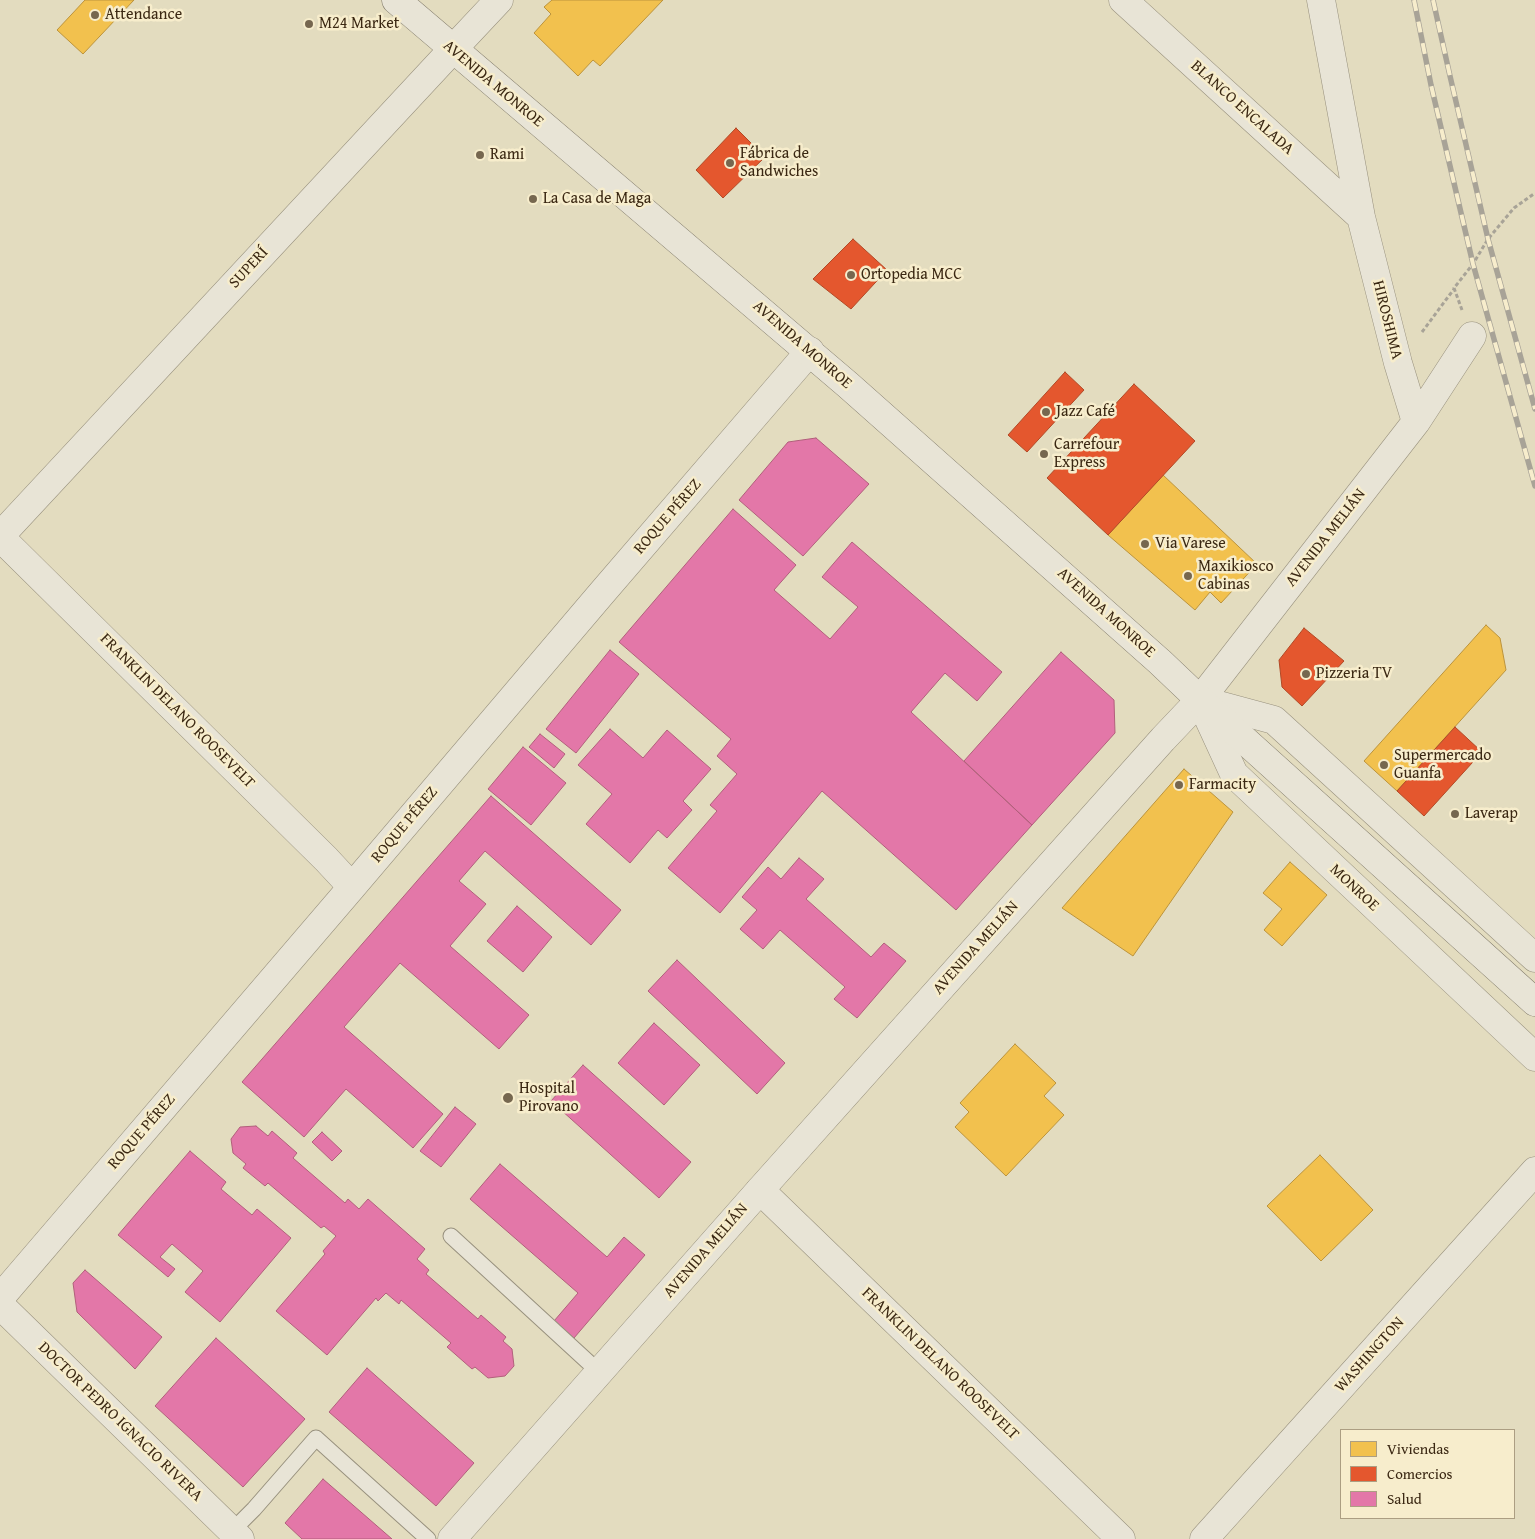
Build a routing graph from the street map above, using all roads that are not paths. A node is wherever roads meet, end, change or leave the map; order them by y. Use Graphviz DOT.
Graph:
graph roads {
  1 [pos="396,0"];
  2 [pos="499,0"];
  3 [pos="1122,0"];
  4 [pos="1321,0"];
  5 [pos="452,49"];
  6 [pos="1361,216"];
  7 [pos="1472,336"];
  8 [pos="810,352"];
  9 [pos="1416,422"];
  10 [pos="0,537"];
  11 [pos="1200,700"];
  12 [pos="352,887"];
  13 [pos="1535,958"];
  14 [pos="1535,1002"];
  15 [pos="1535,1057"];
  16 [pos="1535,1171"];
  17 [pos="760,1190"];
  18 [pos="451,1236"];
  19 [pos="0,1298"];
  20 [pos="0,1306"];
  21 [pos="599,1372"];
  22 [pos="236,1535"];
  23 [pos="428,1539"];
  24 [pos="452,1539"];
  25 [pos="1120,1539"];
  26 [pos="1204,1539"];
  1 -- 5 [label="street, AVENIDA MONROE"];
  2 -- 5 [label="street, SUPERÍ"];
  3 -- 6 [label="street, BLANCO ENCALADA"];
  4 -- 6 [label="street, HIROSHIMA"];
  5 -- 8 [label="street, AVENIDA MONROE"];
  5 -- 10 [label="street, SUPERÍ"];
  6 -- 9 [label="street, HIROSHIMA"];
  7 -- 9 [label="street, AVENIDA MELIÁN"];
  8 -- 11 [label="street, AVENIDA MONROE"];
  8 -- 12 [label="street, ROQUE PÉREZ"];
  9 -- 11 [label="street, AVENIDA MELIÁN"];
  10 -- 12 [label="street, FRANKLIN DELANO ROOSEVELT"];
  11 -- 13 [label="street"];
  11 -- 14 [label="street"];
  11 -- 15 [label="street, MONROE"];
  11 -- 17 [label="street, AVENIDA MELIÁN"];
  12 -- 19 [label="street, ROQUE PÉREZ"];
  16 -- 26 [label="street, WASHINGTON"];
  17 -- 21 [label="street, AVENIDA MELIÁN"];
  17 -- 25 [label="street, FRANKLIN DELANO ROOSEVELT"];
  18 -- 21 [label="lane"];
  20 -- 22 [label="street, DOCTOR PEDRO IGNACIO RIVERA"];
  21 -- 24 [label="street, AVENIDA MELIÁN"];
  22 -- 23 [label="lane"];
}
